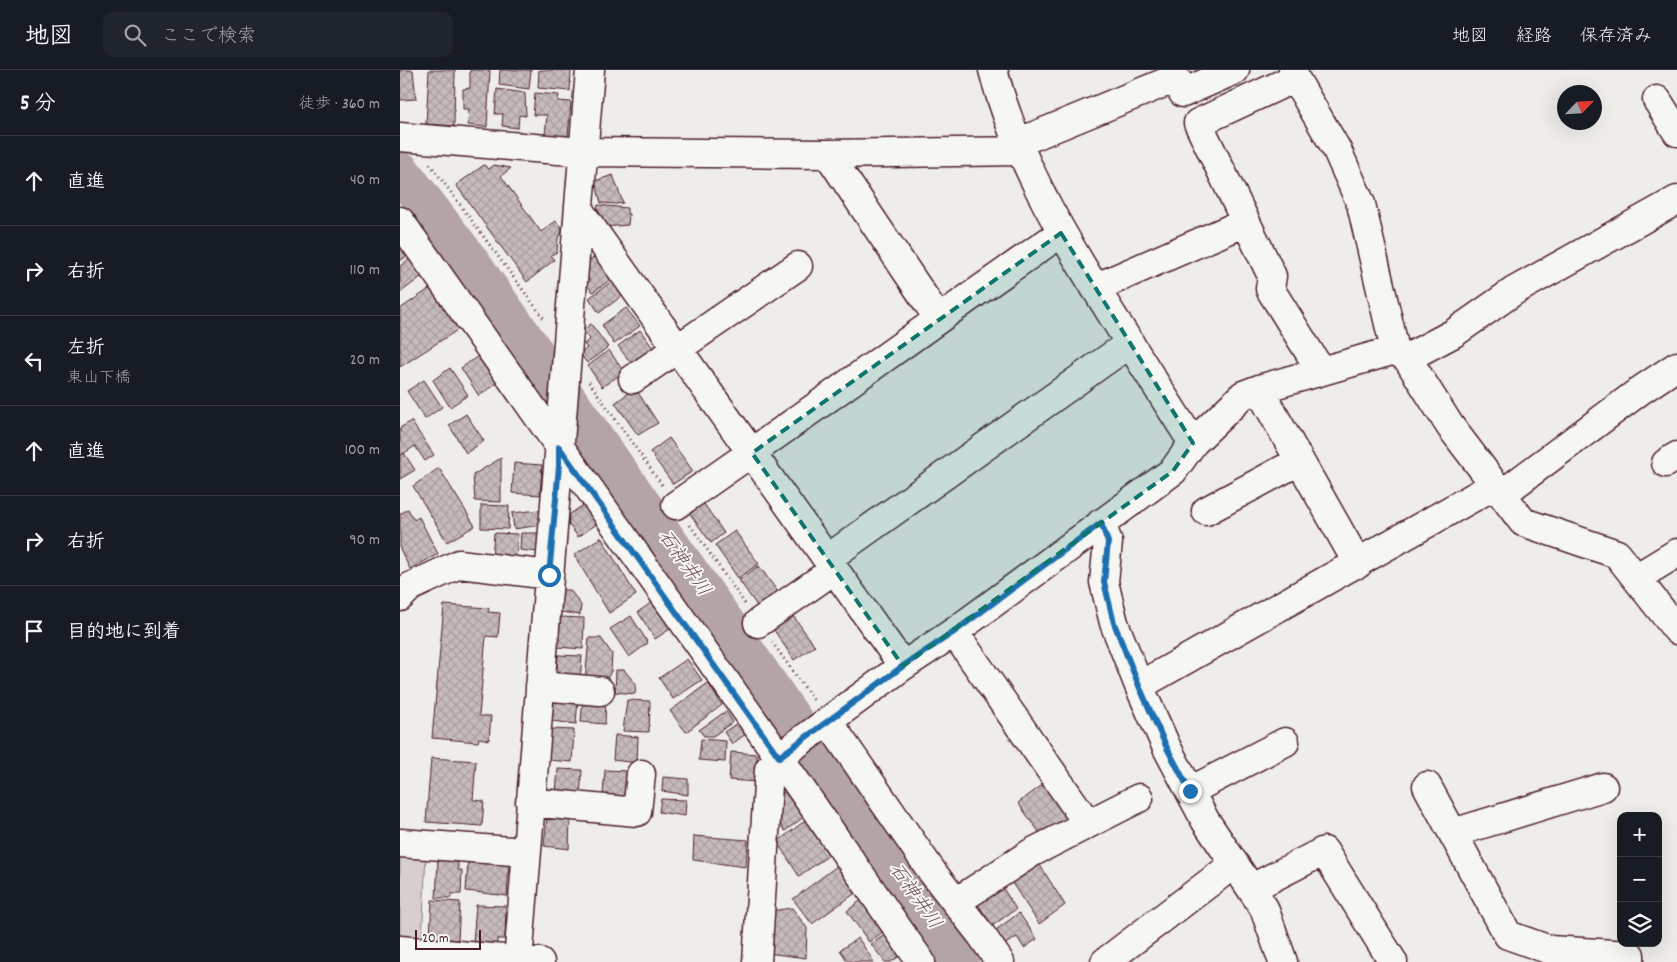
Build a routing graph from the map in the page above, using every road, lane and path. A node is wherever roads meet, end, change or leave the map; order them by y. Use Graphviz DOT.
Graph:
graph roads {
  1 [pos="590,70"];
  2 [pos="993,70"];
  3 [pos="1236,70"];
  4 [pos="1294,74"];
  5 [pos="1657,100"];
  6 [pos="1677,132"];
  7 [pos="405,137"];
  8 [pos="1019,147"];
  9 [pos="583,152"];
  10 [pos="828,154"];
  11 [pos="1677,200"];
  12 [pos="579,210"];
  13 [pos="400,221"];
  14 [pos="1246,222"];
  15 [pos="1061,232"];
  16 [pos="798,266"];
  17 [pos="1095,288"];
  18 [pos="938,318"];
  19 [pos="1130,343"];
  20 [pos="678,349"];
  21 [pos="567,354"];
  22 [pos="1401,354"];
  23 [pos="1677,366"];
  24 [pos="1321,370"];
  25 [pos="634,379"];
  26 [pos="1258,389"];
  27 [pos="1194,443"];
  28 [pos="559,447"];
  29 [pos="752,453"];
  30 [pos="1298,460"];
  31 [pos="1499,490"];
  32 [pos="676,505"];
  33 [pos="1206,512"];
  34 [pos="1101,523"];
  35 [pos="1677,553"];
  36 [pos="831,564"];
  37 [pos="1358,564"];
  38 [pos="549,575"];
  39 [pos="1636,578"];
  40 [pos="400,597"];
  41 [pos="758,623"];
  42 [pos="1677,630"];
  43 [pos="954,632"];
  44 [pos="903,666"];
  45 [pos="540,686"];
  46 [pos="1139,686"];
  47 [pos="600,691"];
  48 [pos="828,721"];
  49 [pos="1285,742"];
  50 [pos="779,757"];
  51 [pos="641,774"];
  52 [pos="1427,786"];
  53 [pos="1603,787"];
  54 [pos="1190,791"];
  55 [pos="1139,798"];
  56 [pos="530,802"];
  57 [pos="1088,824"];
  58 [pos="1453,833"];
  59 [pos="400,843"];
  60 [pos="526,852"];
  61 [pos="1234,864"];
  62 [pos="1252,888"];
  63 [pos="956,902"];
  64 [pos="400,950"];
  65 [pos="525,961"];
  66 [pos="757,962"];
  67 [pos="921,962"];
  68 [pos="1000,962"];
  69 [pos="1105,962"];
  70 [pos="1283,962"];
  71 [pos="1393,962"];
  72 [pos="1630,962"];
  1 -- 9 [label="street"];
  2 -- 8 [label="street"];
  3 -- 8 [label="street"];
  4 -- 14 [label="street"];
  4 -- 22 [label="street"];
  5 -- 6 [label="street"];
  7 -- 9 [label="street"];
  7 -- 21 [label="path"];
  8 -- 10 [label="street"];
  8 -- 15 [label="street"];
  9 -- 10 [label="street"];
  9 -- 12 [label="street"];
  10 -- 18 [label="street"];
  11 -- 22 [label="street"];
  12 -- 20 [label="street"];
  12 -- 21 [label="street"];
  13 -- 28 [label="street"];
  14 -- 17 [label="street"];
  14 -- 24 [label="street"];
  15 -- 17 [label="street"];
  15 -- 18 [label="street"];
  16 -- 20 [label="street"];
  17 -- 19 [label="street"];
  18 -- 29 [label="street"];
  19 -- 27 [label="street"];
  19 -- 36 [label="street"];
  20 -- 25 [label="street"];
  20 -- 29 [label="street"];
  21 -- 28 [label="street"];
  21 -- 32 [label="path"];
  22 -- 24 [label="street"];
  22 -- 31 [label="street"];
  23 -- 31 [label="street"];
  24 -- 26 [label="street"];
  26 -- 27 [label="street"];
  26 -- 30 [label="street"];
  27 -- 34 [label="street"];
  28 -- 38 [label="street"];
  28 -- 50 [label="street"];
  29 -- 32 [label="street"];
  29 -- 36 [label="street"];
  30 -- 33 [label="street"];
  30 -- 37 [label="street"];
  31 -- 37 [label="street"];
  31 -- 39 [label="street"];
  32 -- 41 [label="path"];
  34 -- 43 [label="street"];
  34 -- 46 [label="street"];
  35 -- 39 [label="street"];
  36 -- 41 [label="street"];
  36 -- 44 [label="street"];
  37 -- 46 [label="street"];
  38 -- 40 [label="street"];
  38 -- 45 [label="street"];
  39 -- 42 [label="street"];
  41 -- 48 [label="path"];
  43 -- 44 [label="street"];
  43 -- 57 [label="street"];
  44 -- 48 [label="street"];
  45 -- 47 [label="street"];
  45 -- 56 [label="street"];
  46 -- 54 [label="street"];
  48 -- 50 [label="street"];
  48 -- 63 [label="street"];
  49 -- 54 [label="street"];
  50 -- 66 [label="street"];
  50 -- 67 [label="street"];
  51 -- 56 [label="street"];
  52 -- 58 [label="street"];
  53 -- 58 [label="street"];
  54 -- 61 [label="street"];
  55 -- 57 [label="street"];
  56 -- 60 [label="street"];
  57 -- 63 [label="street"];
  58 -- 72 [label="street"];
  59 -- 60 [label="street"];
  60 -- 65 [label="street"];
  61 -- 62 [label="street"];
  61 -- 69 [label="street"];
  62 -- 70 [label="street"];
  62 -- 71 [label="street"];
  63 -- 68 [label="street"];
  64 -- 65 [label="street"];
}
